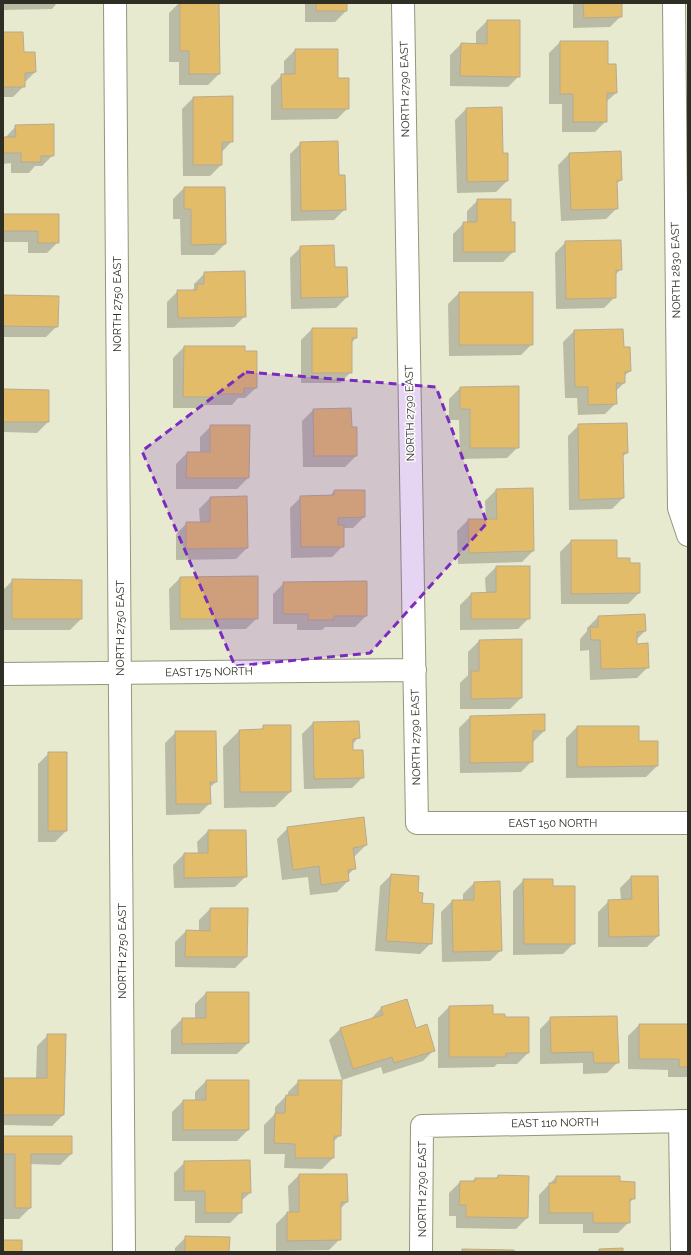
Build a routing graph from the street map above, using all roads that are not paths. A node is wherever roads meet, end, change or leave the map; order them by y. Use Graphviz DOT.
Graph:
graph roads {
  1 [pos="115,3"];
  2 [pos="403,3"];
  3 [pos="674,3"];
  4 [pos="681,26"];
  5 [pos="688,536"];
  6 [pos="415,670"];
  7 [pos="120,672"];
  8 [pos="3,674"];
  9 [pos="417,823"];
  10 [pos="688,823"];
  11 [pos="684,1121"];
  12 [pos="422,1126"];
  13 [pos="124,1252"];
  14 [pos="421,1252"];
  15 [pos="682,1252"];
  1 -- 7 [label="street, NORTH 2750 EAST"];
  2 -- 6 [label="street, NORTH 2790 EAST"];
  3 -- 4 [label="street, NORTH 2830 EAST"];
  4 -- 5 [label="street, NORTH 2830 EAST"];
  6 -- 7 [label="street, EAST 175 NORTH"];
  6 -- 9 [label="street, NORTH 2790 EAST"];
  7 -- 8 [label="street, EAST 175 NORTH"];
  7 -- 13 [label="street, NORTH 2750 EAST"];
  9 -- 10 [label="street, EAST 150 NORTH"];
  11 -- 12 [label="street, EAST 110 NORTH"];
  11 -- 15 [label="street"];
  12 -- 14 [label="street, NORTH 2790 EAST"];
}
